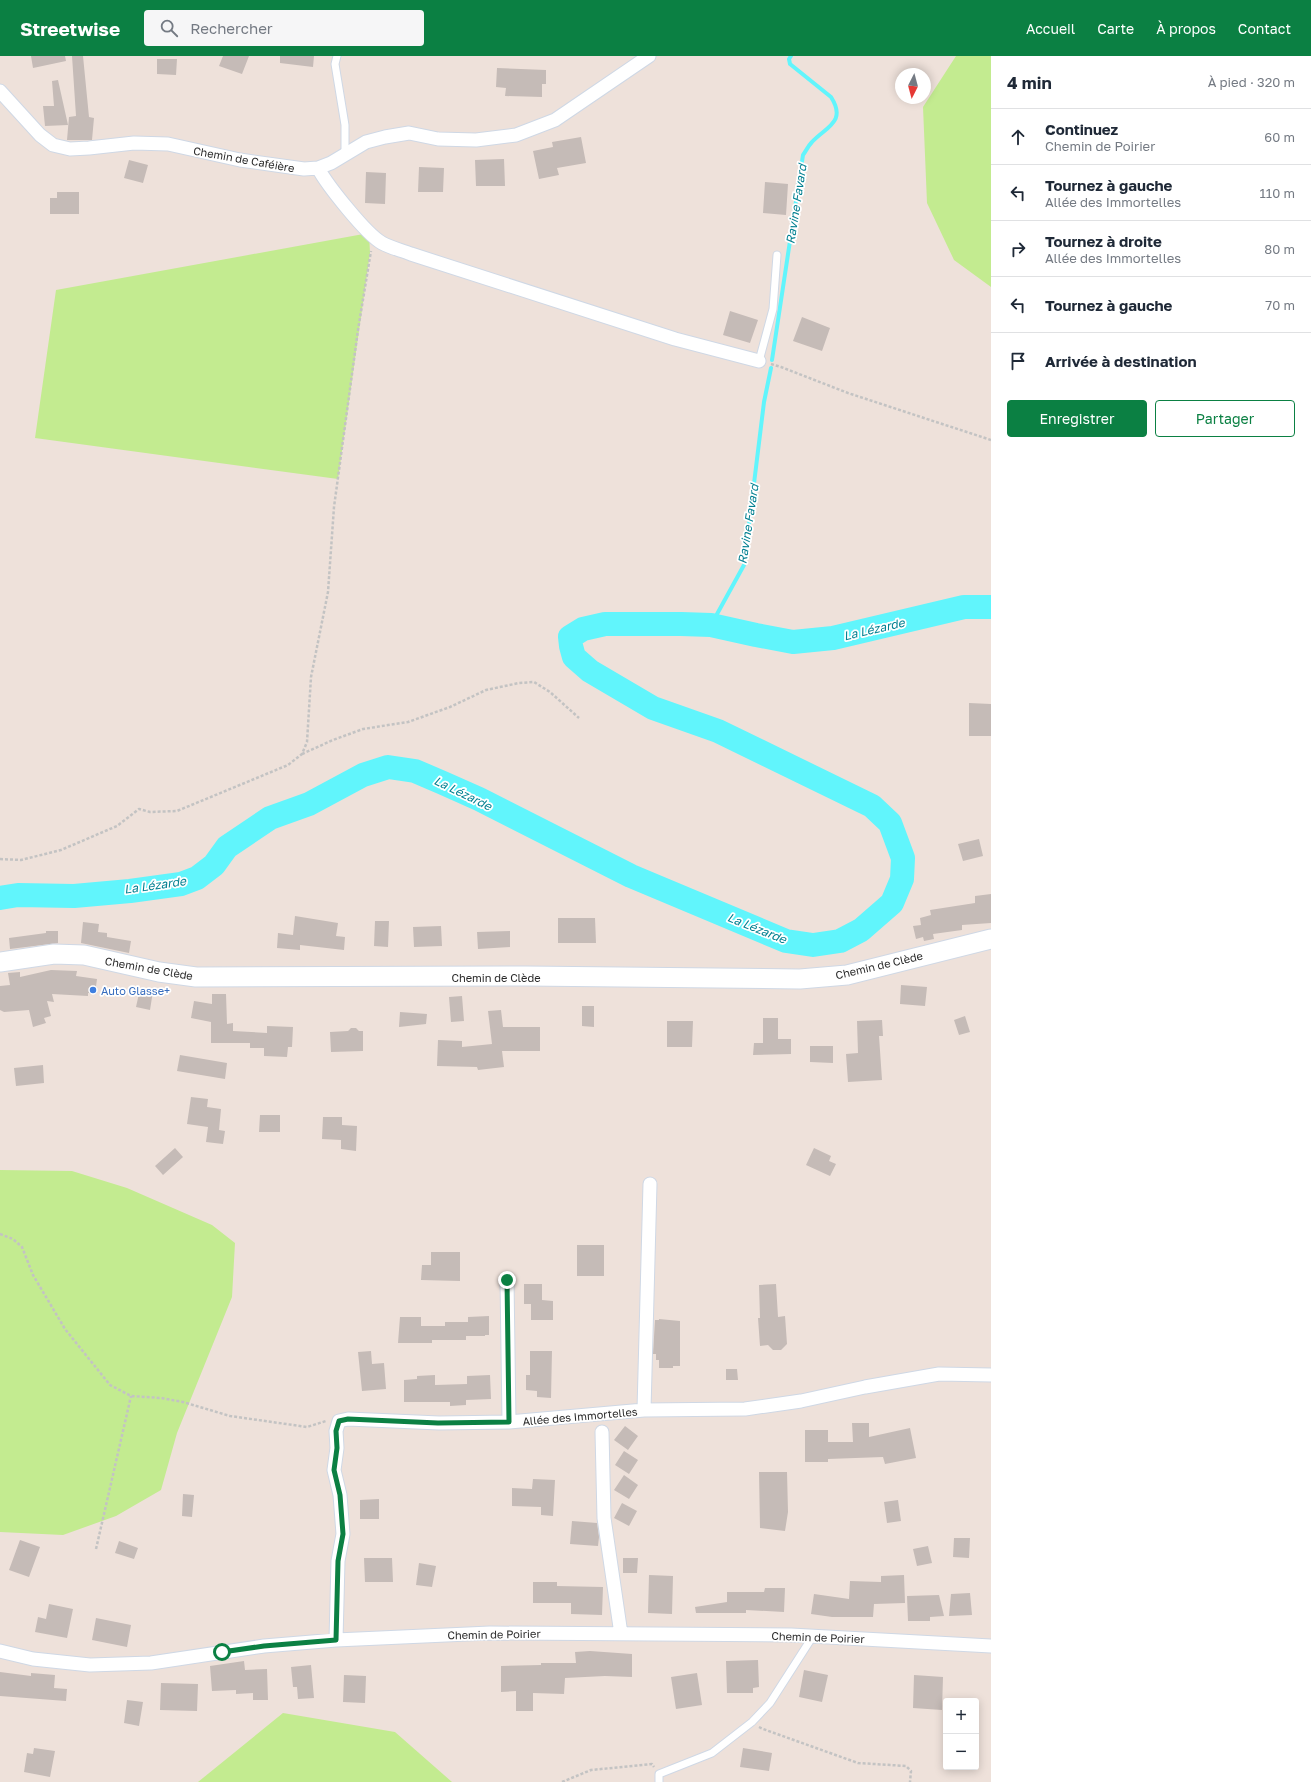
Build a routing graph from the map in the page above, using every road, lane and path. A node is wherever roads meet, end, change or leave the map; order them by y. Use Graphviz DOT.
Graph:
graph roads {
  1 [pos="337,56"];
  2 [pos="649,56"];
  3 [pos="0,91"];
  4 [pos="345,154"];
  5 [pos="318,168"];
  6 [pos="369,233"];
  7 [pos="777,255"];
  8 [pos="759,361"];
  9 [pos="991,440"];
  10 [pos="579,718"];
  11 [pos="302,754"];
  12 [pos="0,858"];
  13 [pos="991,939"];
  14 [pos="0,962"];
  15 [pos="650,1184"];
  16 [pos="0,1234"];
  17 [pos="507,1280"];
  18 [pos="991,1375"];
  19 [pos="131,1396"];
  20 [pos="644,1410"];
  21 [pos="339,1421"];
  22 [pos="509,1422"];
  23 [pos="602,1432"];
  24 [pos="96,1549"];
  25 [pos="621,1634"];
  26 [pos="813,1636"];
  27 [pos="336,1640"];
  28 [pos="991,1646"];
  29 [pos="0,1651"];
  30 [pos="752,1722"];
  31 [pos="659,1778"];
  32 [pos="562,1782"];
  33 [pos="910,1782"];
  1 -- 4 [label="lane"];
  2 -- 4 [label="street, Chemin de Caféière"];
  3 -- 5 [label="street, Chemin de Caféière"];
  4 -- 5 [label="street, Chemin de Caféière"];
  5 -- 6 [label="street"];
  6 -- 8 [label="street"];
  6 -- 11 [label="path"];
  7 -- 8 [label="lane"];
  8 -- 9 [label="path"];
  10 -- 11 [label="path"];
  11 -- 12 [label="path"];
  13 -- 14 [label="main road, Chemin de Clède"];
  15 -- 20 [label="street"];
  16 -- 19 [label="path"];
  17 -- 22 [label="street"];
  18 -- 20 [label="street, Allée des Immortelles"];
  19 -- 21 [label="path"];
  19 -- 24 [label="path"];
  20 -- 22 [label="street, Allée des Immortelles"];
  21 -- 22 [label="street, Allée des Immortelles"];
  21 -- 27 [label="street"];
  23 -- 25 [label="street"];
  25 -- 26 [label="street, Chemin de Poirier"];
  25 -- 27 [label="street, Chemin de Poirier"];
  26 -- 28 [label="street, Chemin de Poirier"];
  26 -- 30 [label="lane"];
  27 -- 29 [label="street, Chemin de Poirier"];
  30 -- 31 [label="lane"];
  30 -- 33 [label="path"];
  31 -- 32 [label="path"];
}
